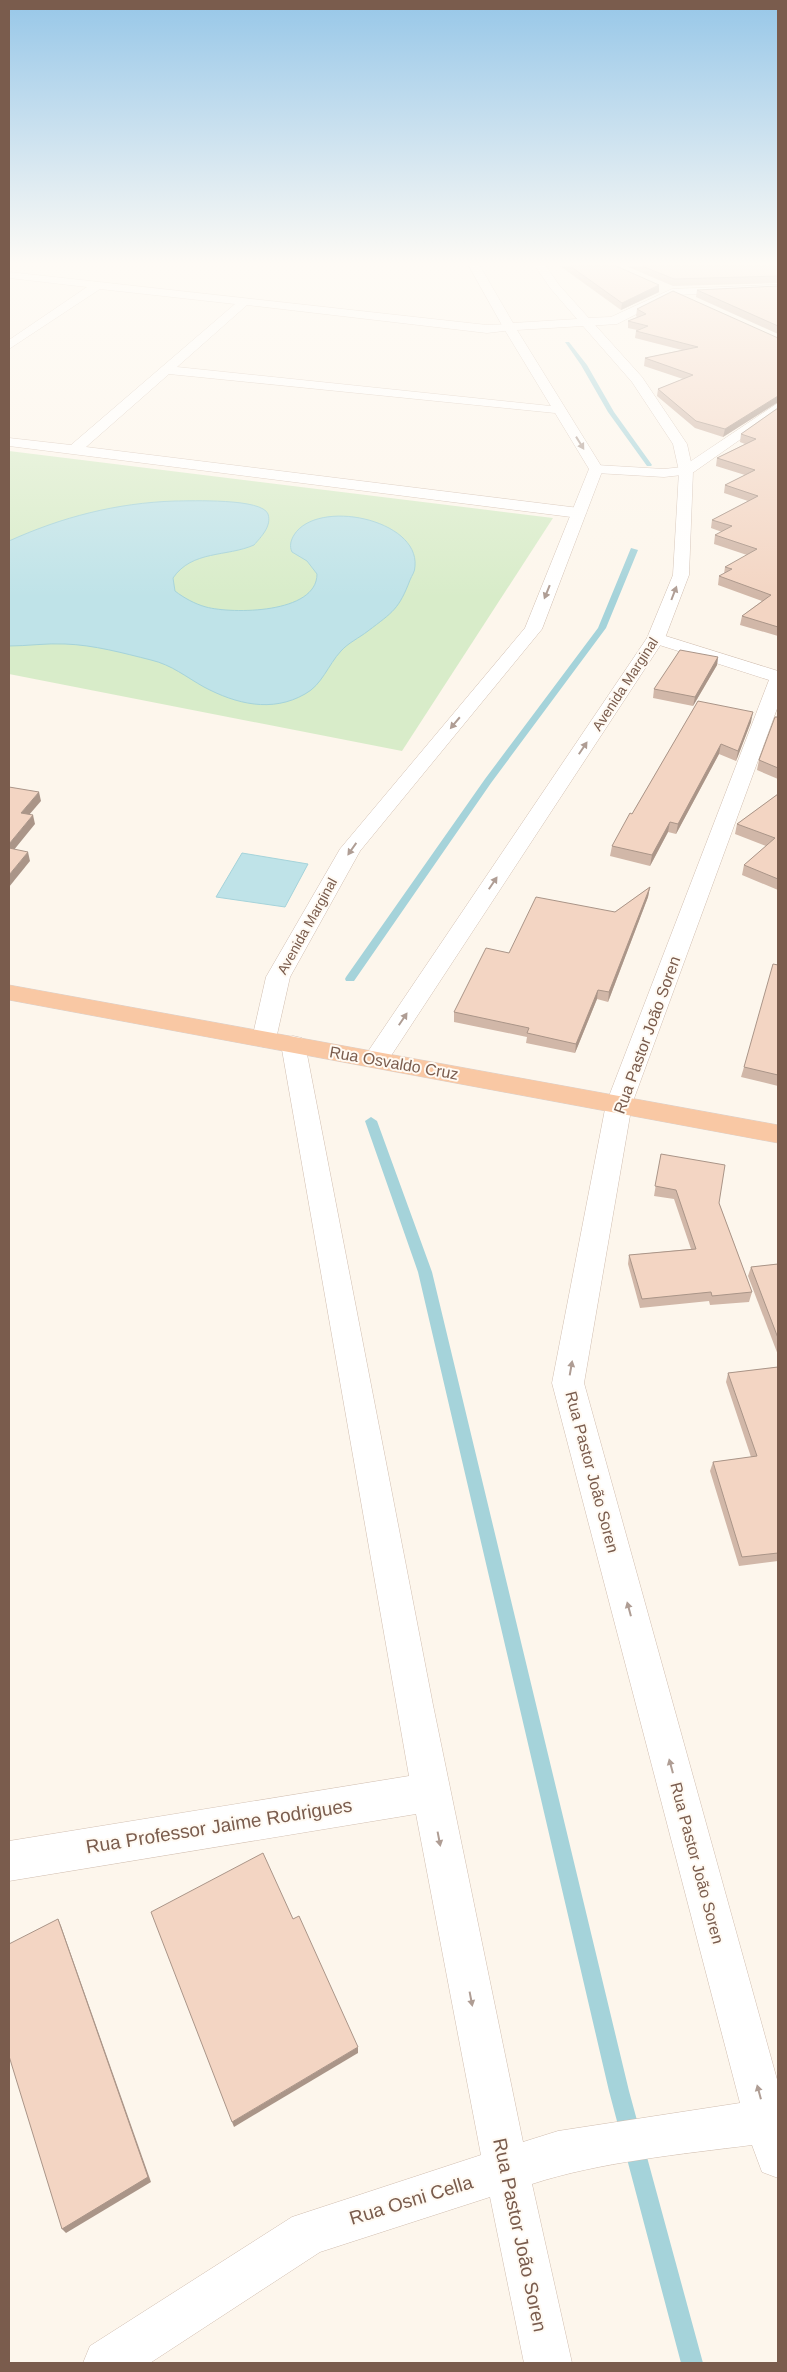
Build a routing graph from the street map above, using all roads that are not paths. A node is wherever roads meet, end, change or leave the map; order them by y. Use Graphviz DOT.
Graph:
graph roads {
  1 [pos="158,377"];
  2 [pos="230,377"];
  3 [pos="539,377"];
  4 [pos="634,377"];
  5 [pos="778,407"];
  6 [pos="560,411"];
  7 [pos="9,442"];
  8 [pos="74,450"];
  9 [pos="596,469"];
  10 [pos="686,471"];
  11 [pos="578,513"];
  12 [pos="656,638"];
  13 [pos="778,679"];
  14 [pos="9,992"];
  15 [pos="278,1042"];
  16 [pos="376,1059"];
  17 [pos="619,1104"];
  18 [pos="778,1134"];
  19 [pos="430,1792"];
  20 [pos="9,1861"];
  21 [pos="774,2133"];
  22 [pos="506,2171"];
  23 [pos="107,2363"];
  24 [pos="548,2363"];
  1 -- 8 [label="street"];
  2 -- 6 [label="street"];
  3 -- 6 [label="street"];
  4 -- 10 [label="street, Avenida Marginal"];
  5 -- 10 [label="street"];
  6 -- 9 [label="street, one-way"];
  7 -- 8 [label="street"];
  8 -- 11 [label="street"];
  9 -- 10 [label="street"];
  9 -- 11 [label="street, Avenida Marginal"];
  12 -- 10 [label="street, Avenida Marginal, one-way"];
  11 -- 15 [label="street, Avenida Marginal, one-way"];
  12 -- 13 [label="street"];
  16 -- 12 [label="street, Avenida Marginal, one-way"];
  13 -- 17 [label="street, Rua Pastor João Soren"];
  14 -- 15 [label="highway, Rua Osvaldo Cruz"];
  15 -- 16 [label="highway, Rua Osvaldo Cruz"];
  15 -- 19 [label="street, Rua Pastor João Soren"];
  16 -- 17 [label="highway, Rua Osvaldo Cruz"];
  17 -- 18 [label="highway, Rua Osvaldo Cruz"];
  21 -- 17 [label="street, Rua Pastor João Soren, one-way"];
  19 -- 20 [label="street, Rua Professor Jaime Rodrigues"];
  19 -- 22 [label="street, Rua Pastor João Soren, one-way"];
  21 -- 22 [label="street, Rua Osni Cella"];
  22 -- 23 [label="street, Rua Osni Cella"];
  22 -- 24 [label="street, Rua Pastor João Soren"];
}
